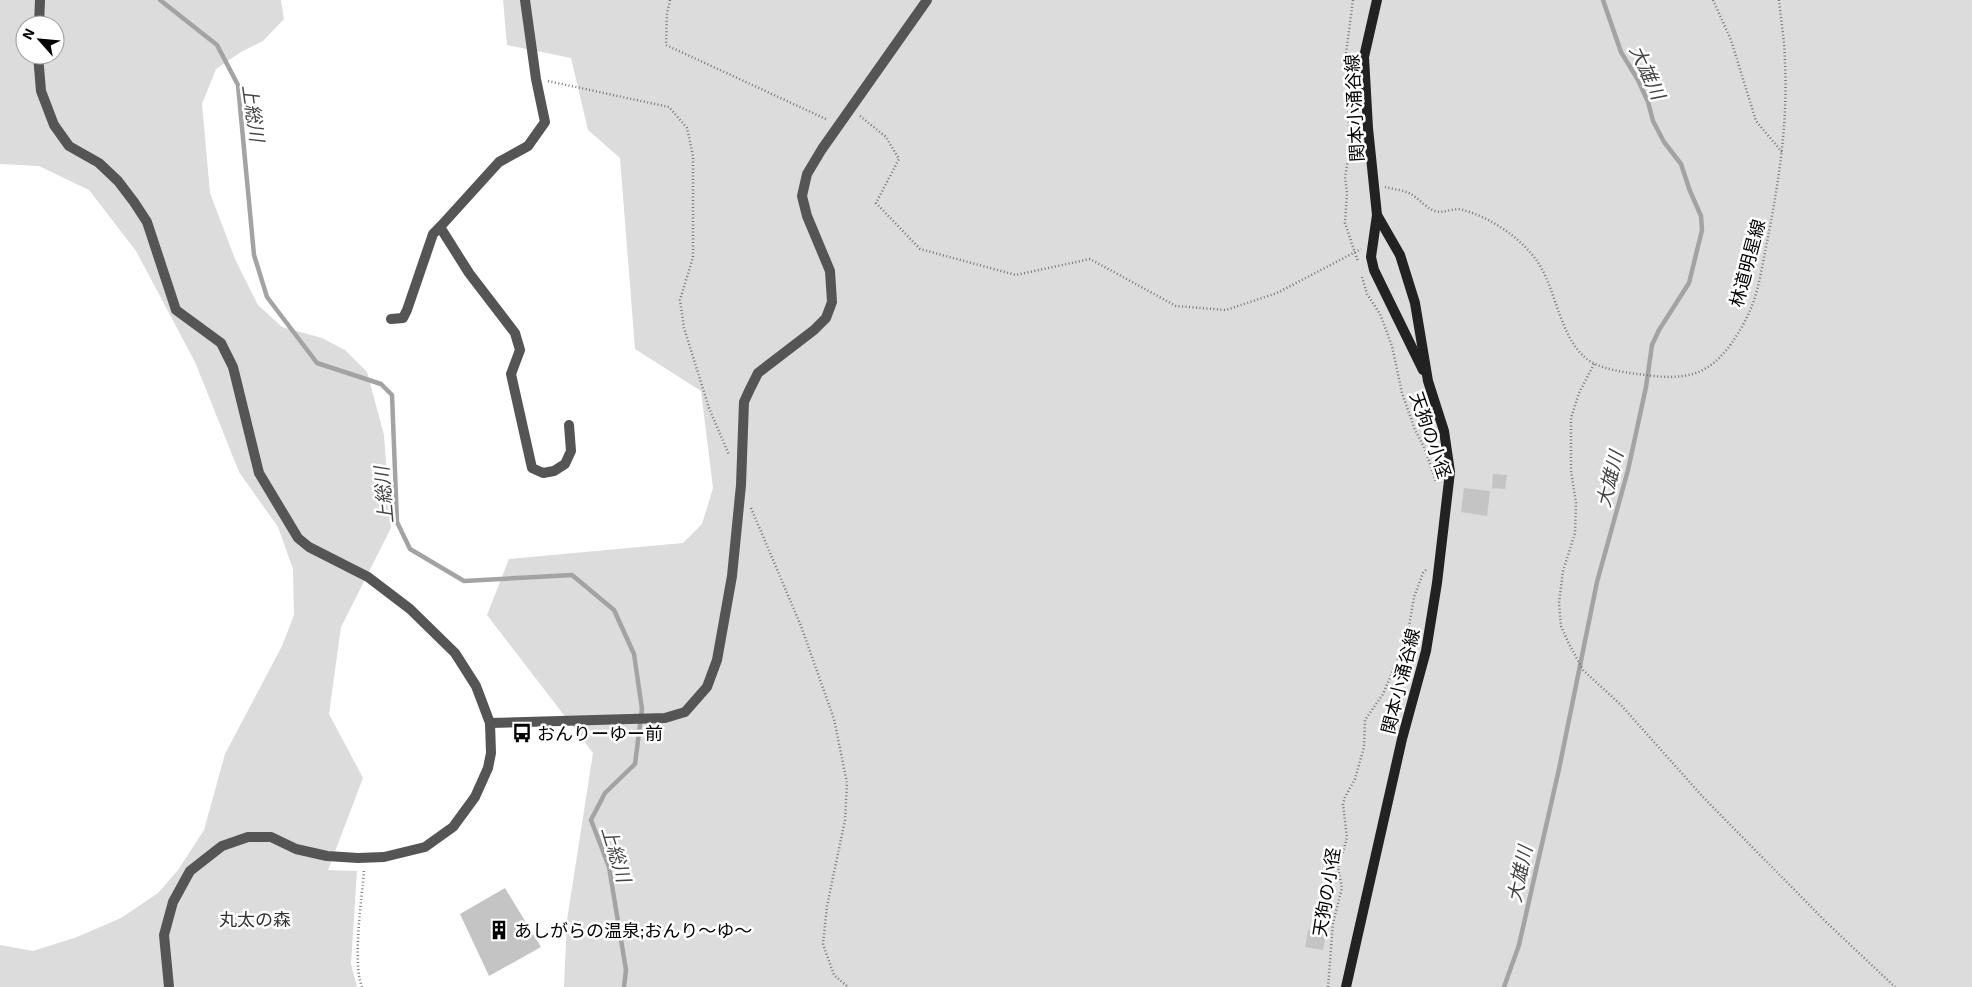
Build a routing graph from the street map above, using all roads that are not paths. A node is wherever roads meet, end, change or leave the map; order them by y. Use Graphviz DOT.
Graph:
graph roads {
  1 [pos="40,0"];
  2 [pos="525,0"];
  3 [pos="928,0"];
  4 [pos="1376,0"];
  5 [pos="39,15"];
  6 [pos="39,65"];
  7 [pos="1377,215"];
  8 [pos="440,227"];
  9 [pos="391,319"];
  10 [pos="1428,381"];
  11 [pos="569,425"];
  12 [pos="490,723"];
  13 [pos="169,987"];
  14 [pos="1346,987"];
  1 -- 5 [label="street"];
  2 -- 8 [label="street"];
  3 -- 12 [label="street"];
  4 -- 7 [label="main road, 関本小涌谷線"];
  6 -- 12 [label="street"];
  7 -- 10 [label="main road, 関本小涌谷線"];
  7 -- 10 [label="main road, 関本小涌谷線"];
  8 -- 9 [label="street"];
  8 -- 11 [label="street"];
  10 -- 14 [label="main road, 関本小涌谷線"];
  12 -- 13 [label="street"];
}
